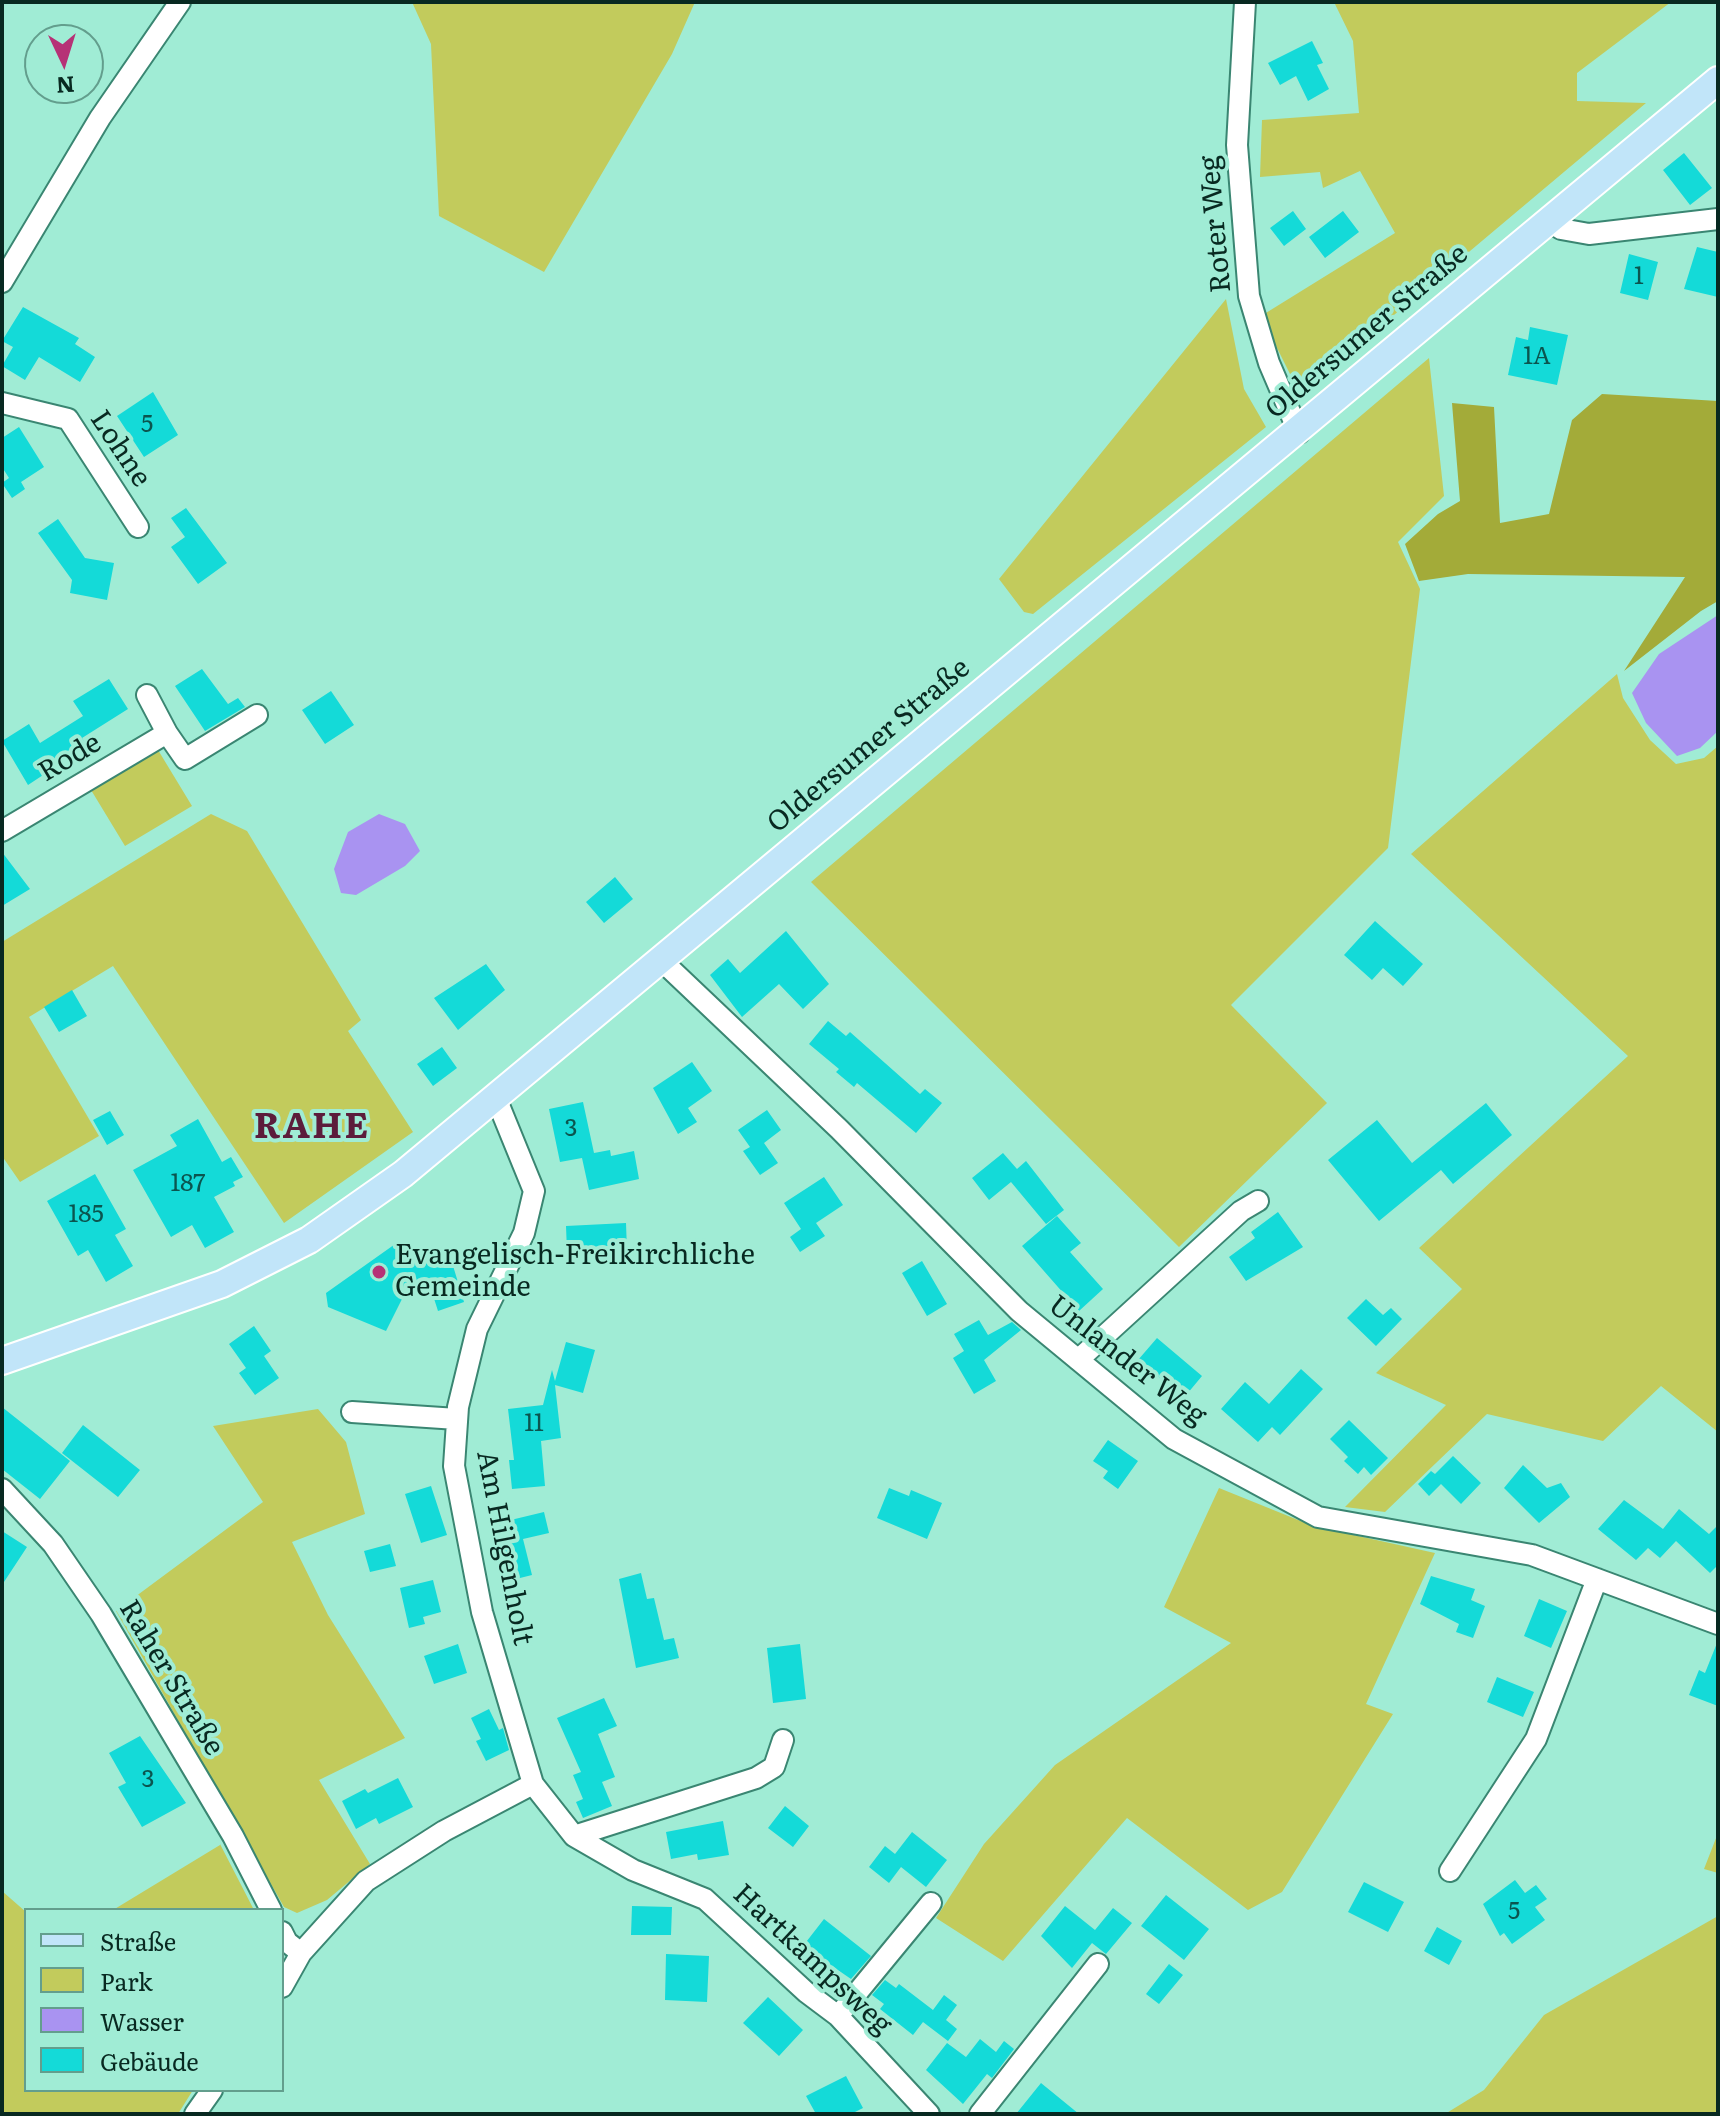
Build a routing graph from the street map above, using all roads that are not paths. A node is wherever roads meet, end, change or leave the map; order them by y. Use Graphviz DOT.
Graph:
graph roads {
  1 [pos="180,2"];
  2 [pos="1245,2"];
  3 [pos="1718,80"];
  4 [pos="1718,219"];
  5 [pos="1550,222"];
  6 [pos="2,282"];
  7 [pos="2,403"];
  8 [pos="1299,433"];
  9 [pos="138,527"];
  10 [pos="147,695"];
  11 [pos="257,715"];
  12 [pos="167,733"];
  13 [pos="2,831"];
  14 [pos="662,961"];
  15 [pos="496,1098"];
  16 [pos="1258,1201"];
  17 [pos="1078,1360"];
  18 [pos="2,1361"];
  19 [pos="352,1412"];
  20 [pos="457,1419"];
  21 [pos="2,1489"];
  22 [pos="1597,1579"];
  23 [pos="1718,1624"];
  24 [pos="783,1740"];
  25 [pos="533,1784"];
  26 [pos="574,1836"];
  27 [pos="1450,1871"];
  28 [pos="931,1903"];
  29 [pos="270,1908"];
  30 [pos="284,1936"];
  31 [pos="301,1953"];
  32 [pos="1098,1964"];
  33 [pos="284,1983"];
  34 [pos="838,2016"];
  35 [pos="211,2092"];
  36 [pos="195,2114"];
  37 [pos="929,2114"];
  38 [pos="980,2114"];
  1 -- 6 [label="street"];
  2 -- 8 [label="street, Roter Weg"];
  3 -- 5 [label="main road, Oldersumer Straße"];
  4 -- 5 [label="street"];
  5 -- 8 [label="main road, Oldersumer Straße"];
  7 -- 9 [label="street, Lohne"];
  8 -- 14 [label="main road, Oldersumer Straße"];
  10 -- 12 [label="street"];
  11 -- 12 [label="street"];
  12 -- 13 [label="street, Rode"];
  14 -- 15 [label="main road, Oldersumer Straße"];
  14 -- 17 [label="street, Unlander Weg"];
  15 -- 18 [label="main road, Oldersumer Straße"];
  15 -- 20 [label="street, Am Hilgenholt"];
  16 -- 17 [label="street"];
  17 -- 22 [label="street, Unlander Weg"];
  19 -- 20 [label="street"];
  20 -- 25 [label="street, Am Hilgenholt"];
  21 -- 29 [label="street, Raher Straße"];
  22 -- 23 [label="street, Unlander Weg"];
  22 -- 27 [label="street"];
  24 -- 26 [label="street"];
  25 -- 26 [label="street, Hartkampsweg"];
  25 -- 31 [label="street"];
  26 -- 34 [label="street, Hartkampsweg"];
  28 -- 34 [label="street"];
  30 -- 31 [label="street"];
  31 -- 33 [label="street"];
  32 -- 38 [label="street"];
  34 -- 37 [label="street, Hartkampsweg"];
  35 -- 36 [label="street"];
}
